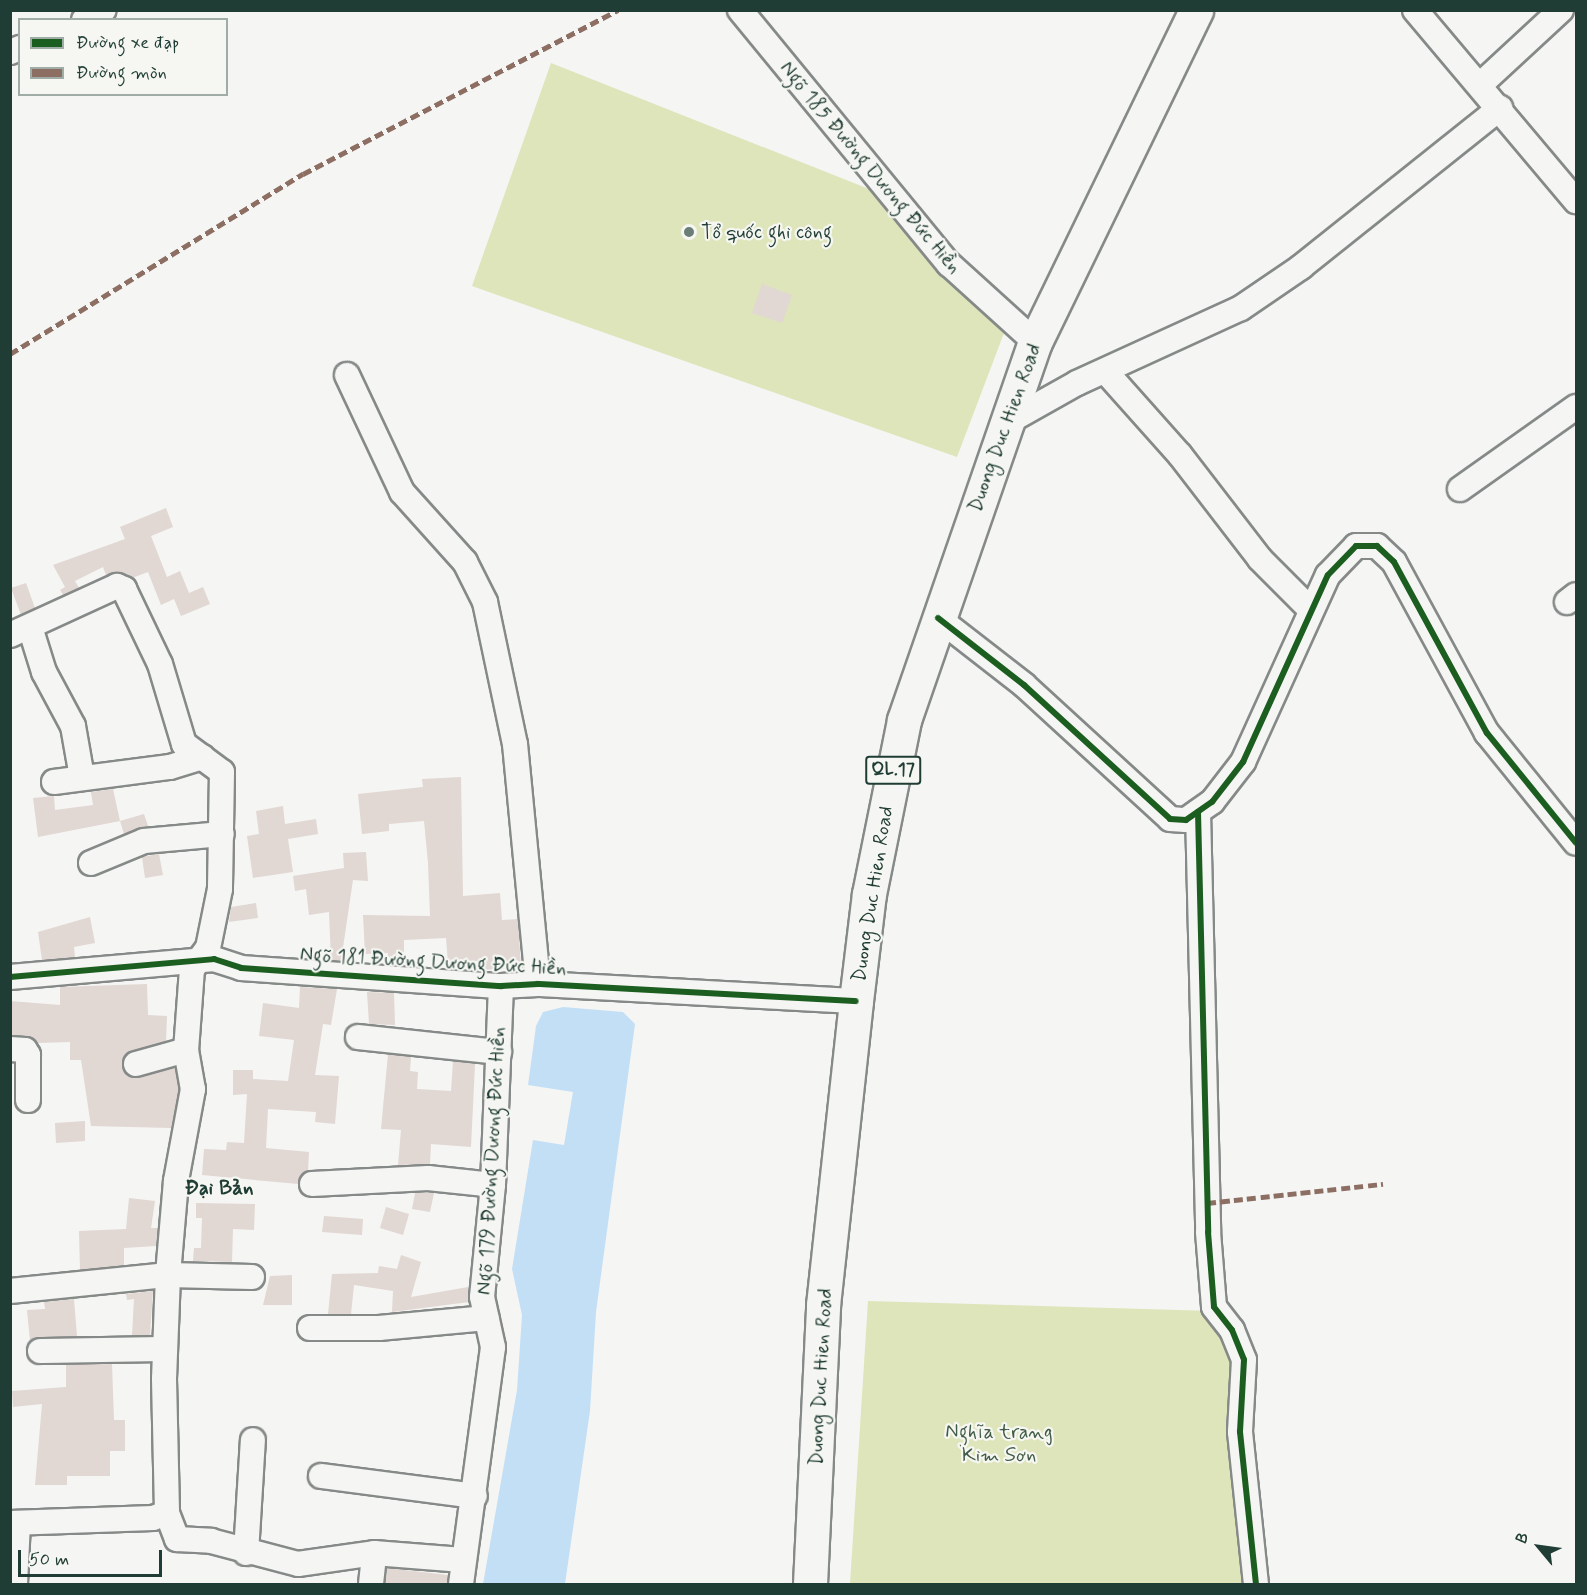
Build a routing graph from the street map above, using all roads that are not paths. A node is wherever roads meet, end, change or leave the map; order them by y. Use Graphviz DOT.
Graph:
graph roads {
  1 [pos="104,10"];
  2 [pos="740,10"];
  3 [pos="1196,10"];
  4 [pos="1415,10"];
  5 [pos="1561,10"];
  6 [pos="88,18"];
  7 [pos="1480,84"];
  8 [pos="1500,108"];
  9 [pos="1576,201"];
  10 [pos="1035,342"];
  11 [pos="1106,372"];
  12 [pos="347,375"];
  13 [pos="1576,407"];
  14 [pos="1004,424"];
  15 [pos="1460,489"];
  16 [pos="1311,609"];
  17 [pos="938,618"];
  18 [pos="20,631"];
  19 [pos="202,757"];
  20 [pos="82,777"];
  21 [pos="54,782"];
  22 [pos="1198,812"];
  23 [pos="222,834"];
  24 [pos="1576,843"];
  25 [pos="91,863"];
  26 [pos="195,965"];
  27 [pos="10,977"];
  28 [pos="538,984"];
  29 [pos="501,986"];
  30 [pos="856,1001"];
  31 [pos="358,1037"];
  32 [pos="10,1049"];
  33 [pos="186,1050"];
  34 [pos="499,1052"];
  35 [pos="136,1064"];
  36 [pos="28,1100"];
  37 [pos="312,1184"];
  38 [pos="493,1185"];
  39 [pos="168,1275"];
  40 [pos="252,1277"];
  41 [pos="10,1291"];
  42 [pos="487,1318"];
  43 [pos="310,1328"];
  44 [pos="165,1349"];
  45 [pos="40,1352"];
  46 [pos="253,1440"];
  47 [pos="321,1476"];
  48 [pos="475,1496"];
  49 [pos="167,1513"];
  50 [pos="14,1523"];
  51 [pos="246,1553"];
  52 [pos="374,1553"];
  53 [pos="463,1560"];
  54 [pos="15,1584"];
  55 [pos="371,1584"];
  56 [pos="461,1584"];
  57 [pos="810,1584"];
  58 [pos="1256,1584"];
  1 -- 6 [label="street"];
  2 -- 10 [label="street, Ngõ 185 Đường Dương Đức Hiền"];
  3 -- 10 [label="highway, Duong Duc Hien Road / QL.17"];
  4 -- 7 [label="street"];
  5 -- 7 [label="street"];
  7 -- 8 [label="street"];
  8 -- 9 [label="street"];
  8 -- 11 [label="street"];
  10 -- 14 [label="highway, Duong Duc Hien Road / QL.17"];
  11 -- 14 [label="street"];
  11 -- 16 [label="street"];
  12 -- 28 [label="street"];
  13 -- 15 [label="street"];
  14 -- 17 [label="highway, Duong Duc Hien Road / QL.17"];
  16 -- 22 [label="street"];
  16 -- 24 [label="street"];
  17 -- 22 [label="street"];
  17 -- 30 [label="highway, Duong Duc Hien Road / QL.17"];
  18 -- 19 [label="street"];
  18 -- 20 [label="street"];
  19 -- 20 [label="street"];
  19 -- 23 [label="street"];
  20 -- 21 [label="street"];
  22 -- 58 [label="street"];
  23 -- 25 [label="street"];
  23 -- 26 [label="street"];
  26 -- 27 [label="street, Ngõ 181 Đường Dương Đức Hiền"];
  26 -- 29 [label="street, Ngõ 181 Đường Dương Đức Hiền"];
  26 -- 33 [label="street"];
  28 -- 29 [label="street, Ngõ 181 Đường Dương Đức Hiền"];
  28 -- 30 [label="street, Ngõ 181 Đường Dương Đức Hiền"];
  29 -- 34 [label="street, Ngõ 179 Đường Dương Đức Hiền"];
  30 -- 57 [label="highway, Duong Duc Hien Road / QL.17"];
  31 -- 34 [label="street"];
  32 -- 36 [label="street"];
  33 -- 35 [label="street"];
  33 -- 39 [label="street"];
  34 -- 38 [label="street, Ngõ 179 Đường Dương Đức Hiền"];
  37 -- 38 [label="street"];
  38 -- 42 [label="street, Ngõ 179 Đường Dương Đức Hiền"];
  39 -- 40 [label="street"];
  39 -- 41 [label="street"];
  39 -- 44 [label="street"];
  42 -- 43 [label="street"];
  42 -- 48 [label="street, Ngõ 179 Đường Dương Đức Hiền"];
  44 -- 45 [label="street"];
  44 -- 49 [label="street"];
  46 -- 51 [label="street"];
  47 -- 48 [label="street"];
  48 -- 53 [label="street, Ngõ 179 Đường Dương Đức Hiền"];
  49 -- 50 [label="street"];
  49 -- 51 [label="street"];
  50 -- 54 [label="street"];
  51 -- 52 [label="street"];
  52 -- 53 [label="street"];
  52 -- 55 [label="street"];
  53 -- 56 [label="street, Ngõ 179 Đường Dương Đức Hiền"];
}
